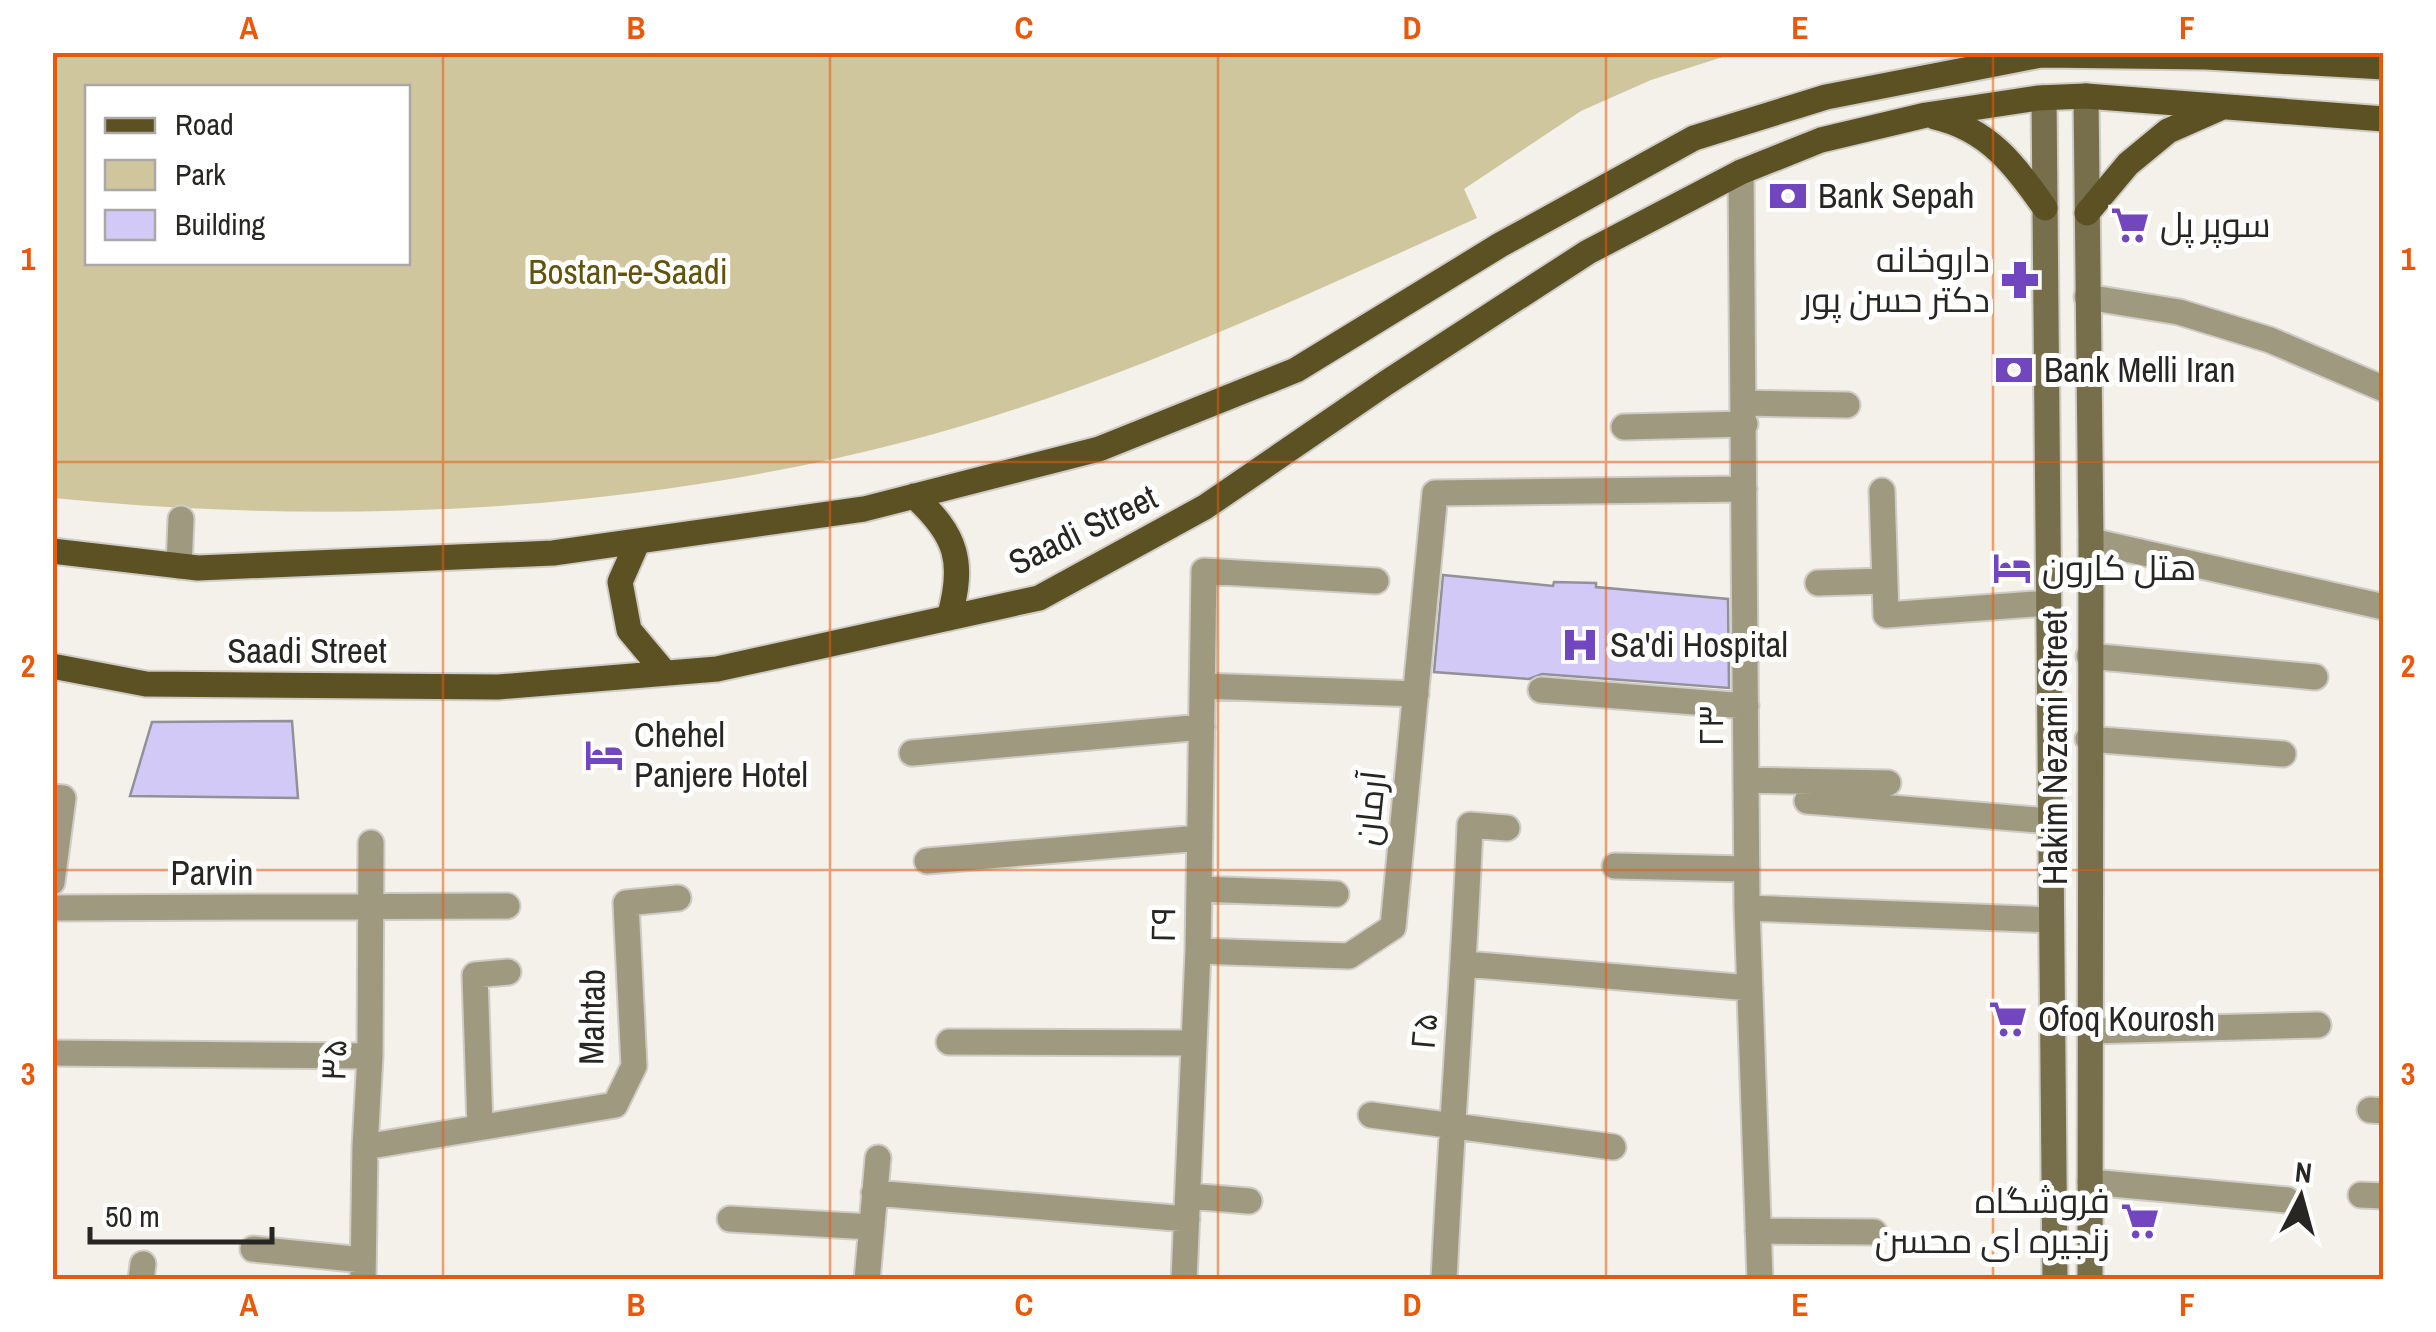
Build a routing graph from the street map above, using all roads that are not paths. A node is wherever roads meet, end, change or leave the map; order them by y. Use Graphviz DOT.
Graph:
graph roads {
  1 [pos="1945,52"];
  2 [pos="2086,53"];
  3 [pos="2041,54"];
  4 [pos="2250,56"];
  5 [pos="2384,67"];
  6 [pos="1916,78"];
  7 [pos="2086,96"];
  8 [pos="2044,98"];
  9 [pos="2225,106"];
  10 [pos="1926,116"];
  11 [pos="2384,119"];
  12 [pos="1741,172"];
  13 [pos="2045,208"];
  14 [pos="2087,213"];
  15 [pos="2087,297"];
  16 [pos="2384,389"];
  17 [pos="1846,405"];
  18 [pos="1745,414"];
  19 [pos="1624,427"];
  20 [pos="1744,489"];
  21 [pos="1882,491"];
  22 [pos="914,496"];
  23 [pos="185,512"];
  24 [pos="638,540"];
  25 [pos="2091,541"];
  26 [pos="52,552"];
  27 [pos="179,566"];
  28 [pos="1884,580"];
  29 [pos="1376,581"];
  30 [pos="1818,583"];
  31 [pos="2048,602"];
  32 [pos="2384,607"];
  33 [pos="949,618"];
  34 [pos="2090,656"];
  35 [pos="52,666"];
  36 [pos="665,674"];
  37 [pos="2315,677"];
  38 [pos="1202,686"];
  39 [pos="1541,690"];
  40 [pos="1416,694"];
  41 [pos="1746,706"];
  42 [pos="1202,727"];
  43 [pos="2088,739"];
  44 [pos="912,753"];
  45 [pos="2283,754"];
  46 [pos="1747,780"];
  47 [pos="1888,783"];
  48 [pos="52,797"];
  49 [pos="1806,801"];
  50 [pos="2050,821"];
  51 [pos="1507,828"];
  52 [pos="1200,838"];
  53 [pos="371,843"];
  54 [pos="927,861"];
  55 [pos="1615,866"];
  56 [pos="1747,869"];
  57 [pos="52,882"];
  58 [pos="1199,889"];
  59 [pos="1336,894"];
  60 [pos="678,898"];
  61 [pos="507,906"];
  62 [pos="52,908"];
  63 [pos="372,908"];
  64 [pos="1747,908"];
  65 [pos="2052,920"];
  66 [pos="1198,951"];
  67 [pos="1464,964"];
  68 [pos="508,972"];
  69 [pos="1750,988"];
  70 [pos="2318,1026"];
  71 [pos="2089,1030"];
  72 [pos="950,1042"];
  73 [pos="1194,1044"];
  74 [pos="52,1053"];
  75 [pos="370,1056"];
  76 [pos="1371,1115"];
  77 [pos="1451,1126"];
  78 [pos="480,1128"];
  79 [pos="364,1146"];
  80 [pos="1613,1146"];
  81 [pos="878,1158"];
  82 [pos="2090,1182"];
  83 [pos="874,1193"];
  84 [pos="2286,1200"];
  85 [pos="1249,1201"];
  86 [pos="1188,1208"];
  87 [pos="730,1219"];
  88 [pos="872,1227"];
  89 [pos="1758,1231"];
  90 [pos="1874,1232"];
  91 [pos="253,1249"];
  92 [pos="363,1270"];
  93 [pos="867,1280"];
  94 [pos="1184,1280"];
  95 [pos="1444,1280"];
  96 [pos="1760,1280"];
  97 [pos="2056,1280"];
  98 [pos="2090,1280"];
  1 -- 6 [label="main road"];
  2 -- 3 [label="main road, Saadi Street"];
  2 -- 4 [label="main road, Saadi Street"];
  2 -- 7 [label="main road"];
  3 -- 6 [label="main road, Saadi Street"];
  3 -- 8 [label="main road"];
  4 -- 5 [label="main road, Saadi Street"];
  6 -- 22 [label="main road, Saadi Street"];
  7 -- 8 [label="main road, Saadi Street"];
  7 -- 9 [label="main road, Saadi Street"];
  7 -- 14 [label="main road, Hakim Nezami Street"];
  8 -- 10 [label="main road, Saadi Street"];
  8 -- 13 [label="main road, Hakim Nezami Street"];
  9 -- 11 [label="main road, Saadi Street"];
  9 -- 14 [label="main road"];
  10 -- 12 [label="main road, Saadi Street"];
  10 -- 13 [label="main road"];
  12 -- 18 [label="street, ۲۳"];
  12 -- 33 [label="main road, Saadi Street"];
  13 -- 31 [label="main road, Hakim Nezami Street"];
  14 -- 15 [label="main road, Hakim Nezami Street"];
  15 -- 16 [label="street"];
  15 -- 25 [label="main road, Hakim Nezami Street"];
  17 -- 18 [label="street"];
  18 -- 19 [label="street"];
  18 -- 20 [label="street, ۲۳"];
  20 -- 40 [label="street, آرمان"];
  20 -- 41 [label="street, ۲۳"];
  21 -- 28 [label="street"];
  22 -- 24 [label="main road, Saadi Street"];
  22 -- 33 [label="main road"];
  23 -- 27 [label="street"];
  24 -- 27 [label="main road, Saadi Street"];
  24 -- 36 [label="main road"];
  25 -- 32 [label="street"];
  25 -- 34 [label="main road, Hakim Nezami Street"];
  26 -- 27 [label="main road, Saadi Street"];
  28 -- 30 [label="street"];
  28 -- 31 [label="street"];
  29 -- 38 [label="street, ۲۹"];
  31 -- 50 [label="main road, Hakim Nezami Street"];
  33 -- 36 [label="main road, Saadi Street"];
  34 -- 37 [label="street"];
  34 -- 43 [label="main road, Hakim Nezami Street"];
  35 -- 36 [label="main road, Saadi Street"];
  38 -- 40 [label="street"];
  38 -- 42 [label="street, ۲۹"];
  39 -- 41 [label="street"];
  40 -- 66 [label="street, آرمان"];
  41 -- 46 [label="street, ۲۳"];
  42 -- 44 [label="street"];
  42 -- 52 [label="street, ۲۹"];
  43 -- 45 [label="street"];
  43 -- 71 [label="main road, Hakim Nezami Street"];
  46 -- 47 [label="street"];
  46 -- 56 [label="street, ۲۳"];
  48 -- 57 [label="street"];
  49 -- 50 [label="street"];
  50 -- 65 [label="main road, Hakim Nezami Street"];
  51 -- 67 [label="street, ۲۵"];
  52 -- 54 [label="street"];
  52 -- 58 [label="street, ۲۹"];
  53 -- 63 [label="street, ۳۵"];
  55 -- 56 [label="street"];
  56 -- 64 [label="street, ۲۳"];
  58 -- 59 [label="street"];
  58 -- 66 [label="street, ۲۹"];
  60 -- 78 [label="street, Mahtab"];
  61 -- 63 [label="street, Parvin"];
  62 -- 63 [label="street, Parvin"];
  63 -- 75 [label="street, ۳۵"];
  64 -- 65 [label="street"];
  64 -- 69 [label="street, ۲۳"];
  65 -- 97 [label="main road, Hakim Nezami Street"];
  66 -- 73 [label="street, ۲۹"];
  67 -- 69 [label="street"];
  67 -- 77 [label="street, ۲۵"];
  68 -- 78 [label="street"];
  69 -- 89 [label="street, ۲۳"];
  70 -- 71 [label="street"];
  71 -- 82 [label="main road, Hakim Nezami Street"];
  72 -- 73 [label="street"];
  73 -- 86 [label="street, ۲۹"];
  74 -- 75 [label="street"];
  75 -- 79 [label="street, ۳۵"];
  76 -- 77 [label="street"];
  77 -- 80 [label="street"];
  77 -- 95 [label="street, ۲۵"];
  78 -- 79 [label="street, Mahtab"];
  79 -- 92 [label="street, ۳۵"];
  81 -- 83 [label="street"];
  82 -- 84 [label="street"];
  82 -- 98 [label="main road, Hakim Nezami Street"];
  83 -- 86 [label="street"];
  83 -- 88 [label="street"];
  85 -- 86 [label="street"];
  86 -- 94 [label="street, ۲۹"];
  87 -- 88 [label="street"];
  88 -- 93 [label="street"];
  89 -- 90 [label="street"];
  89 -- 96 [label="street, ۲۳"];
  91 -- 92 [label="street"];
}
